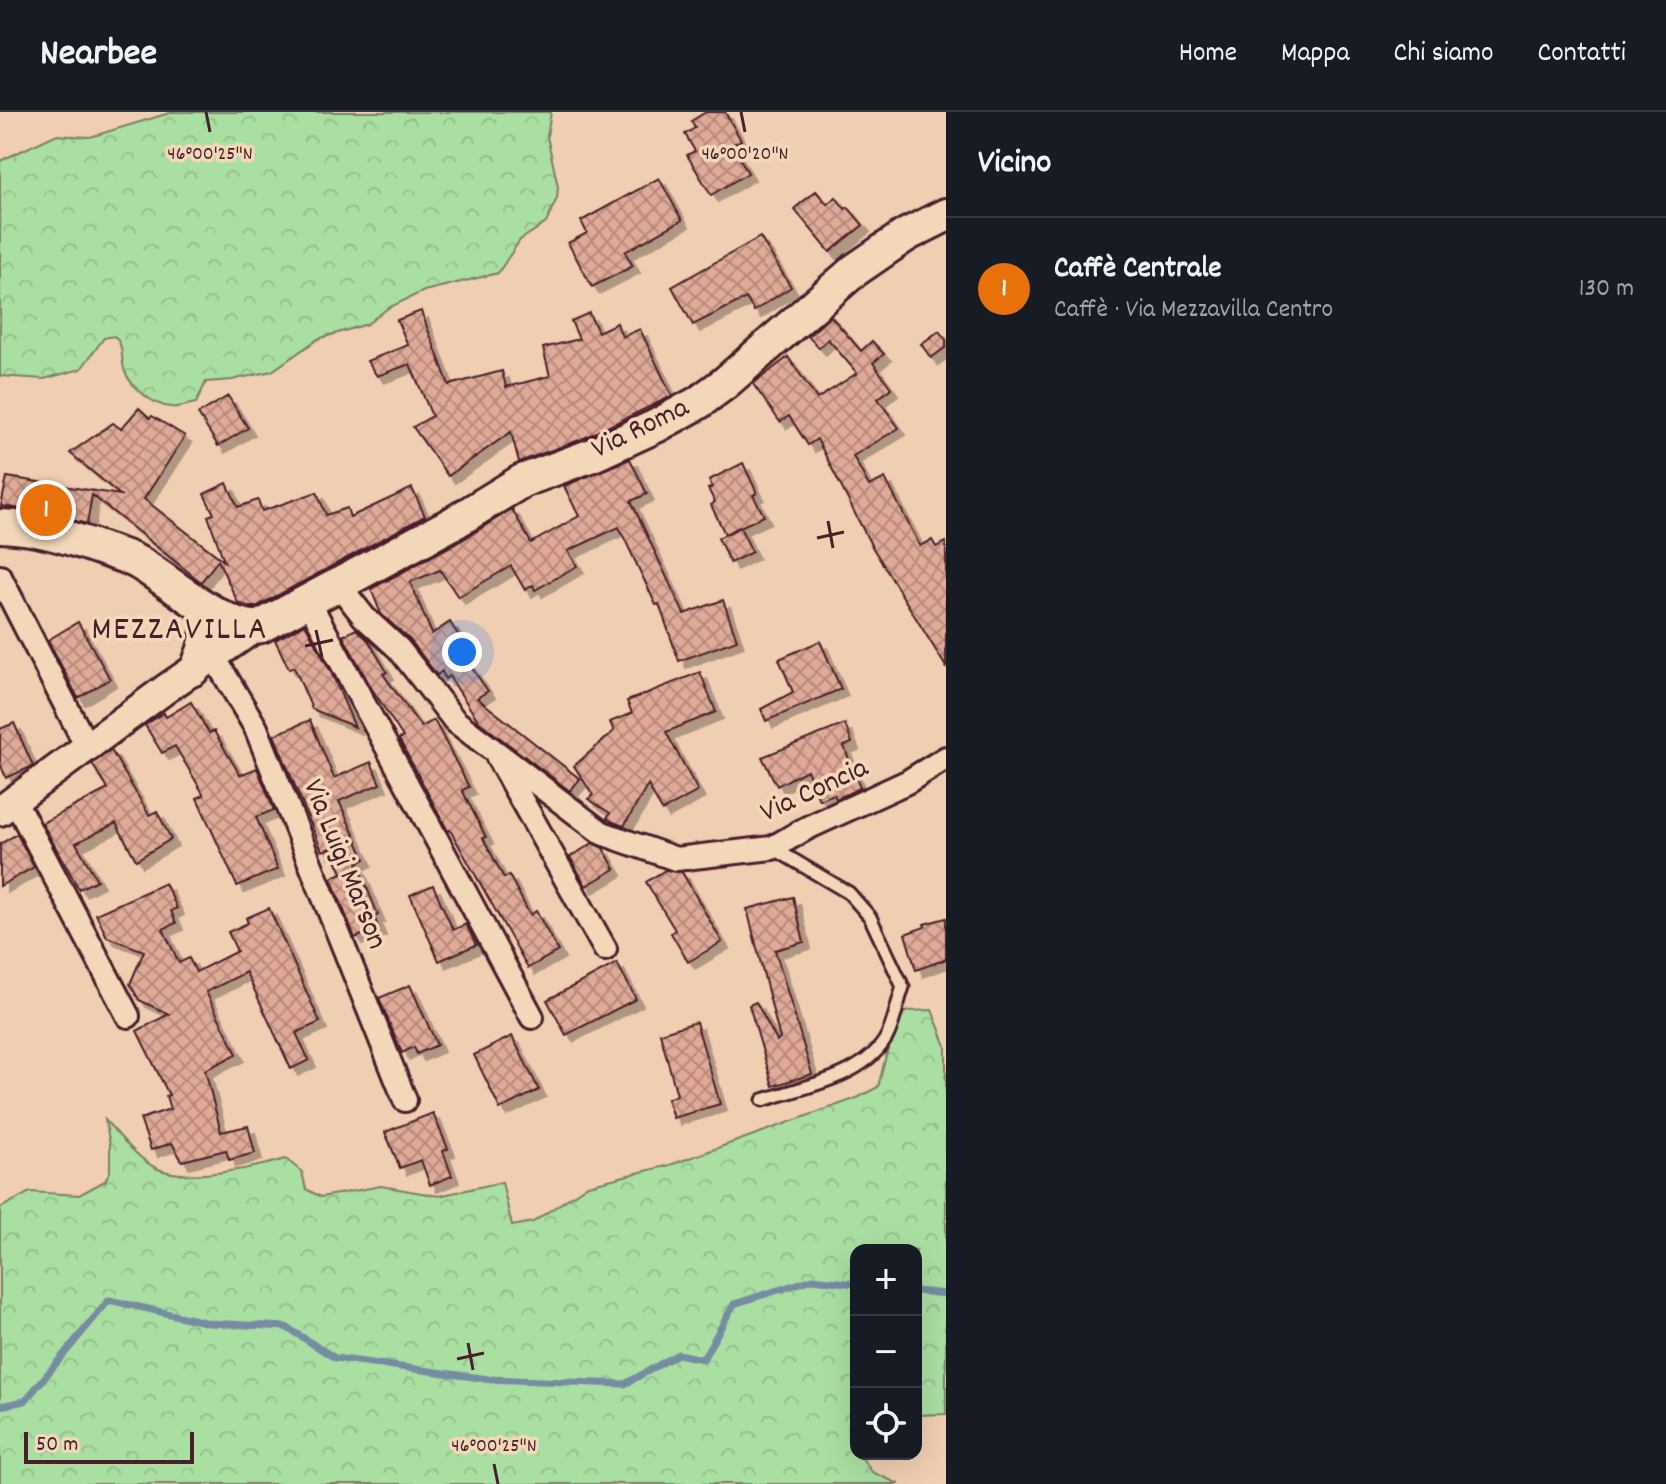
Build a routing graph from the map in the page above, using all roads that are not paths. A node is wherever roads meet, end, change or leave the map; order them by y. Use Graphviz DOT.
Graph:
graph roads {
  1 [pos="946,215"];
  2 [pos="0,526"];
  3 [pos="0,577"];
  4 [pos="338,584"];
  5 [pos="308,600"];
  6 [pos="211,610"];
  7 [pos="256,627"];
  8 [pos="204,664"];
  9 [pos="87,747"];
  10 [pos="493,750"];
  11 [pos="946,758"];
  12 [pos="7,806"];
  13 [pos="772,848"];
  14 [pos="605,949"];
  15 [pos="128,1016"];
  16 [pos="532,1017"];
  17 [pos="405,1100"];
  18 [pos="763,1100"];
  1 -- 4 [label="main road, Via Roma"];
  2 -- 6 [label="main road"];
  3 -- 9 [label="street"];
  4 -- 5 [label="main road, Via Roma"];
  4 -- 10 [label="street, Via Concia"];
  5 -- 7 [label="main road, Via Roma"];
  5 -- 16 [label="street"];
  6 -- 7 [label="main road"];
  6 -- 8 [label="street"];
  7 -- 8 [label="street"];
  8 -- 9 [label="street"];
  8 -- 17 [label="street, Via Luigi Marson"];
  9 -- 12 [label="street"];
  10 -- 13 [label="street, Via Concia"];
  10 -- 14 [label="street, Via Concia"];
  11 -- 13 [label="street, Via Concia"];
  12 -- 15 [label="street"];
  13 -- 18 [label="lane"];
}
